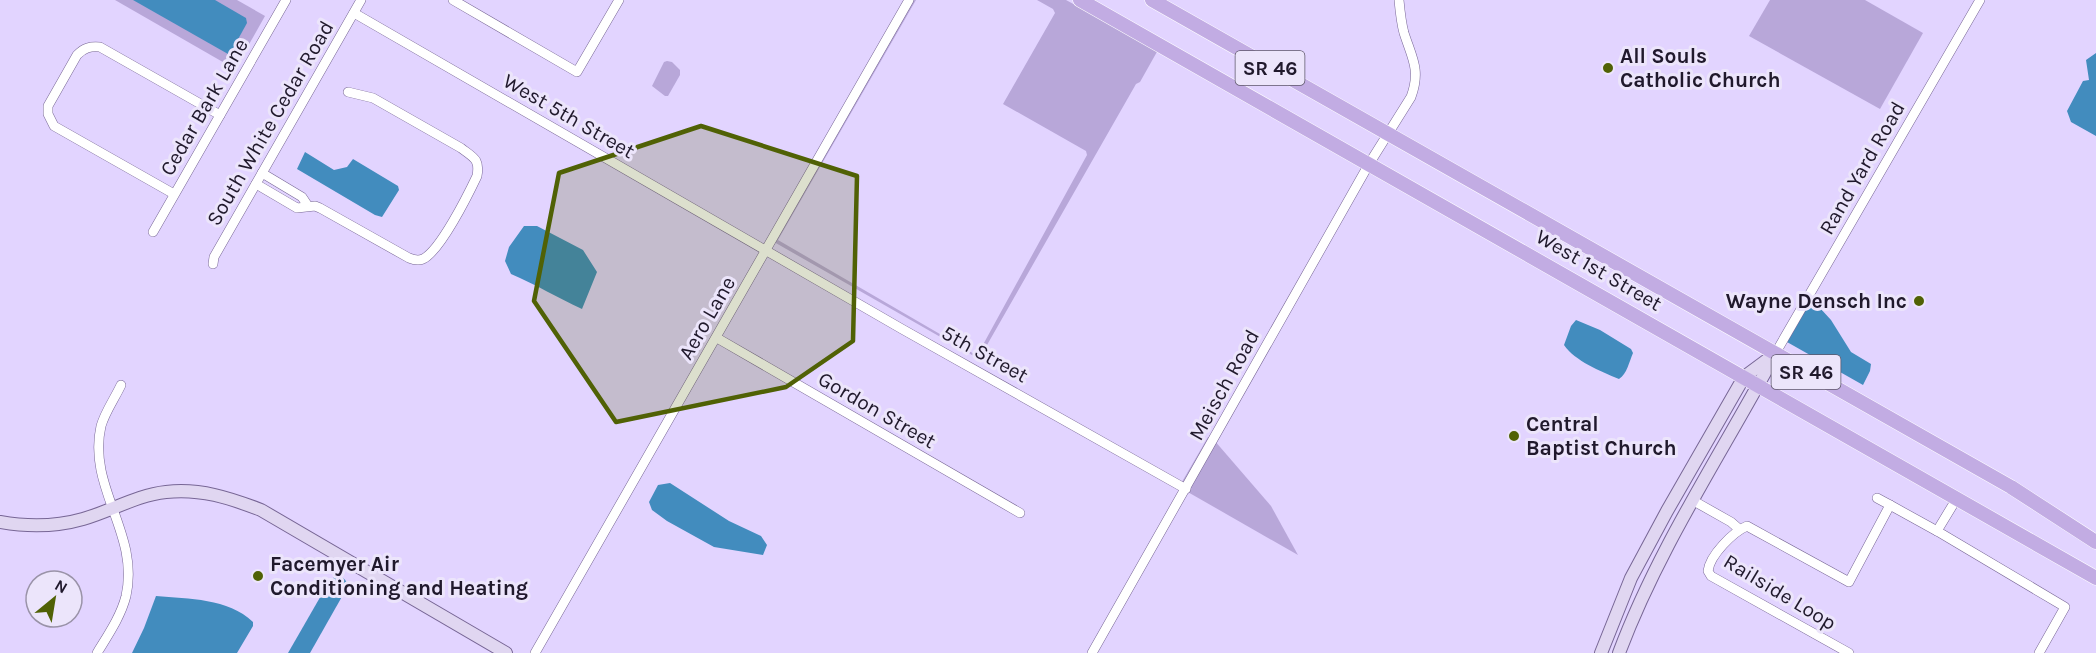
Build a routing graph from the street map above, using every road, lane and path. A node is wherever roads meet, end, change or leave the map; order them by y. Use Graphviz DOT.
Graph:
graph roads {
  1 [pos="286,0"];
  2 [pos="361,0"];
  3 [pos="453,0"];
  4 [pos="620,0"];
  5 [pos="909,0"];
  6 [pos="1080,0"];
  7 [pos="1152,0"];
  8 [pos="1399,0"];
  9 [pos="1980,0"];
  10 [pos="354,13"];
  11 [pos="348,92"];
  12 [pos="220,116"];
  13 [pos="1388,135"];
  14 [pos="1369,164"];
  15 [pos="262,173"];
  16 [pos="256,184"];
  17 [pos="290,189"];
  18 [pos="174,194"];
  19 [pos="284,201"];
  20 [pos="308,206"];
  21 [pos="153,232"];
  22 [pos="766,250"];
  23 [pos="213,264"];
  24 [pos="717,338"];
  25 [pos="1775,354"];
  26 [pos="1744,377"];
  27 [pos="121,385"];
  28 [pos="1758,385"];
  29 [pos="1186,489"];
  30 [pos="1877,498"];
  31 [pos="1957,498"];
  32 [pos="1692,500"];
  33 [pos="1890,505"];
  34 [pos="112,508"];
  35 [pos="1020,513"];
  36 [pos="0,522"];
  37 [pos="1739,529"];
  38 [pos="1936,531"];
  39 [pos="2096,542"];
  40 [pos="2096,578"];
  41 [pos="98,653"];
  42 [pos="506,653"];
  43 [pos="536,653"];
  44 [pos="1092,653"];
  45 [pos="1601,653"];
  46 [pos="1619,653"];
  47 [pos="1849,653"];
  48 [pos="2039,653"];
  1 -- 12 [label="street, Cedar Bark Lane"];
  2 -- 10 [label="street, South White Cedar Road"];
  3 -- 4 [label="street"];
  5 -- 22 [label="street, Aero Lane"];
  6 -- 14 [label="main road, West 1st Street / SR 46"];
  7 -- 13 [label="main road, West 1st Street / SR 46"];
  8 -- 13 [label="street, Meisch Road"];
  9 -- 25 [label="street, Rand Yard Road"];
  10 -- 15 [label="street, South White Cedar Road"];
  10 -- 22 [label="street, West 5th Street"];
  11 -- 20 [label="street"];
  12 -- 18 [label="street, Cedar Bark Lane"];
  12 -- 18 [label="street"];
  13 -- 14 [label="street, Meisch Road"];
  13 -- 25 [label="main road, West 1st Street / SR 46"];
  14 -- 26 [label="main road, West 1st Street / SR 46"];
  14 -- 29 [label="street, Meisch Road"];
  15 -- 16 [label="street, South White Cedar Road"];
  15 -- 17 [label="street"];
  16 -- 19 [label="street"];
  16 -- 23 [label="street, South White Cedar Road"];
  17 -- 19 [label="street"];
  17 -- 20 [label="street"];
  18 -- 21 [label="street, Cedar Bark Lane"];
  19 -- 20 [label="street"];
  22 -- 24 [label="street, Aero Lane"];
  22 -- 29 [label="street, 5th Street"];
  24 -- 35 [label="street, Gordon Street"];
  24 -- 43 [label="street, Aero Lane"];
  25 -- 26 [label="main road"];
  25 -- 28 [label="main road"];
  25 -- 39 [label="main road, West 1st Street / SR 46"];
  26 -- 28 [label="main road, West 1st Street / SR 46"];
  26 -- 45 [label="main road"];
  27 -- 34 [label="street"];
  28 -- 31 [label="main road, West 1st Street / SR 46"];
  28 -- 32 [label="main road"];
  29 -- 44 [label="street, Meisch Road"];
  30 -- 33 [label="street"];
  31 -- 38 [label="street"];
  31 -- 40 [label="main road, West 1st Street / SR 46"];
  32 -- 37 [label="street, Railside Loop"];
  32 -- 46 [label="main road"];
  33 -- 37 [label="street, Railside Loop"];
  33 -- 38 [label="street"];
  34 -- 36 [label="main road"];
  34 -- 41 [label="street"];
  34 -- 42 [label="main road"];
  37 -- 47 [label="street, Railside Loop"];
  38 -- 48 [label="street"];
}
